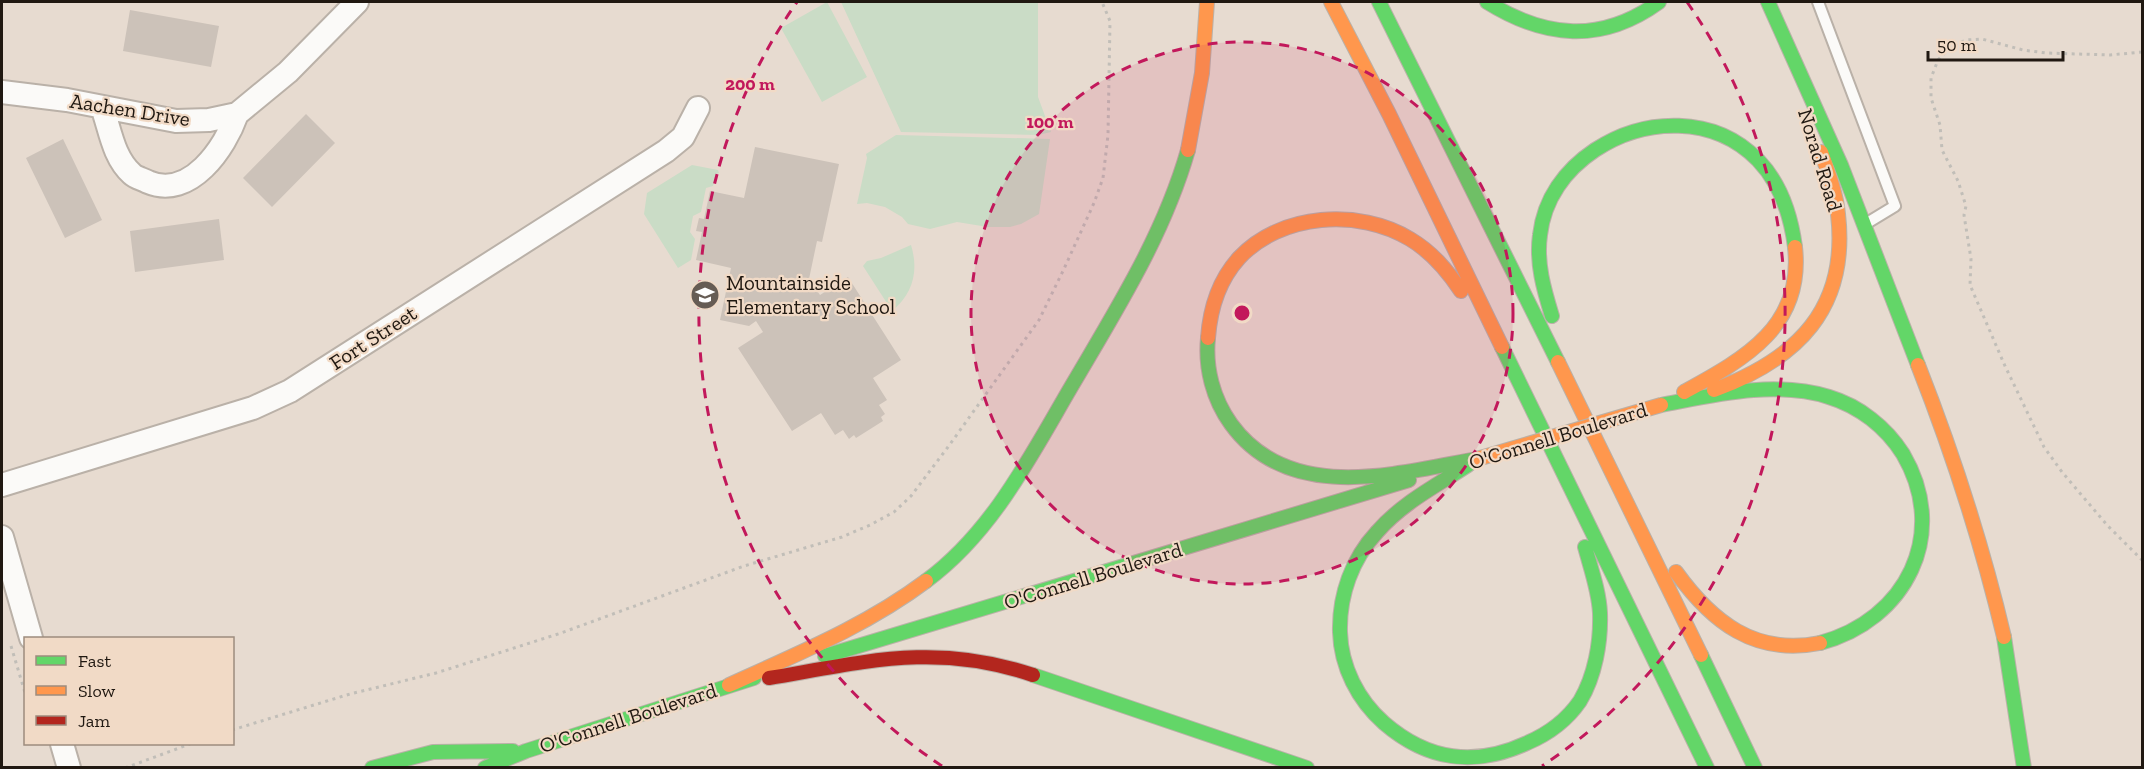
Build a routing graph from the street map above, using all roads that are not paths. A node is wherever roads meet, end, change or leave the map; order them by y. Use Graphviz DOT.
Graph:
graph roads {
  1 [pos="1207,2"];
  2 [pos="1330,2"];
  3 [pos="1379,2"];
  4 [pos="1487,2"];
  5 [pos="1659,2"];
  6 [pos="1766,2"];
  7 [pos="1818,2"];
  8 [pos="349,4"];
  9 [pos="2,92"];
  10 [pos="102,107"];
  11 [pos="698,108"];
  12 [pos="237,114"];
  13 [pos="1864,225"];
  14 [pos="1576,397"];
  15 [pos="1661,405"];
  16 [pos="1533,412"];
  17 [pos="1602,450"];
  18 [pos="1477,459"];
  19 [pos="1561,465"];
  20 [pos="2,485"];
  21 [pos="2,537"];
  22 [pos="21,642"];
  23 [pos="729,685"];
  24 [pos="62,745"];
  25 [pos="526,751"];
  26 [pos="69,768"];
  27 [pos="372,768"];
  28 [pos="485,768"];
  29 [pos="1307,768"];
  30 [pos="1707,768"];
  31 [pos="1755,768"];
  32 [pos="2024,768"];
  1 -- 23 [label="main road"];
  2 -- 16 [label="main road"];
  3 -- 14 [label="main road"];
  4 -- 5 [label="main road"];
  6 -- 13 [label="main road"];
  6 -- 15 [label="main road, Norad Road"];
  7 -- 13 [label="lane"];
  8 -- 12 [label="street, Aachen Drive"];
  9 -- 10 [label="street, Aachen Drive"];
  10 -- 12 [label="street, Aachen Drive"];
  10 -- 12 [label="street"];
  11 -- 20 [label="street, Fort Street"];
  13 -- 32 [label="main road"];
  14 -- 15 [label="main road"];
  14 -- 17 [label="main road"];
  15 -- 17 [label="main road"];
  15 -- 18 [label="main road, O'Connell Boulevard, bridge"];
  16 -- 18 [label="main road"];
  16 -- 19 [label="main road"];
  17 -- 31 [label="main road"];
  18 -- 19 [label="main road"];
  18 -- 23 [label="main road, O'Connell Boulevard"];
  19 -- 30 [label="main road"];
  21 -- 22 [label="street"];
  23 -- 25 [label="main road, O'Connell Boulevard"];
  23 -- 29 [label="main road"];
  24 -- 26 [label="street"];
  25 -- 27 [label="main road, O'Connell Boulevard"];
  25 -- 28 [label="main road, O'Connell Boulevard"];
}
